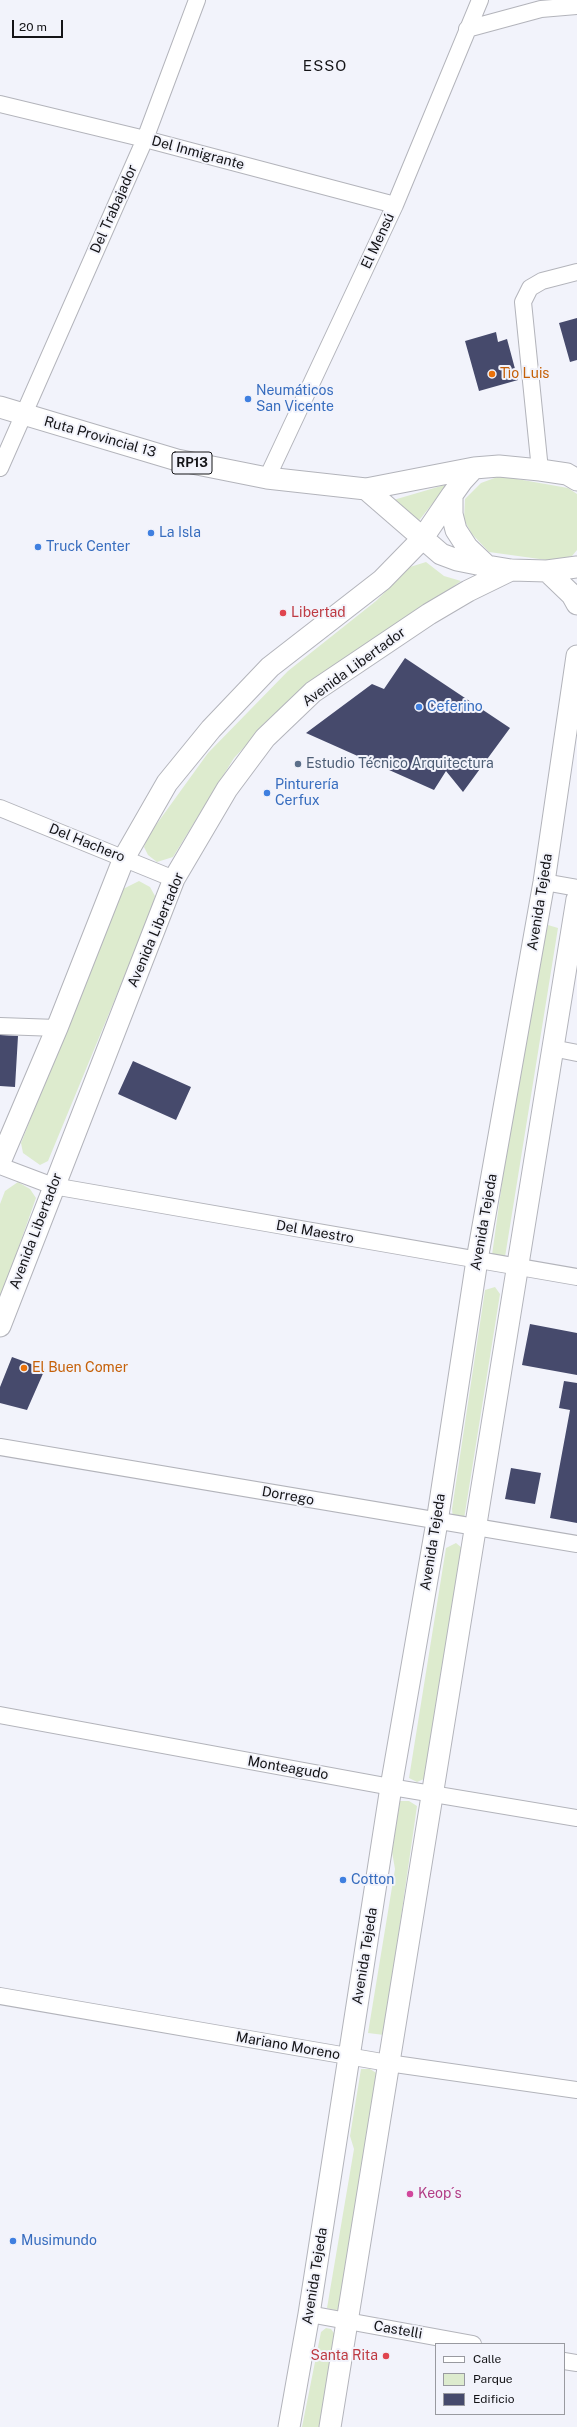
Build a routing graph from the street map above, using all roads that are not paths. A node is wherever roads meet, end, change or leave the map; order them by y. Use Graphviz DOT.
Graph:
graph roads {
  1 [pos="197,0"];
  2 [pos="480,0"];
  3 [pos="577,6"];
  4 [pos="467,28"];
  5 [pos="0,104"];
  6 [pos="145,139"];
  7 [pos="395,205"];
  8 [pos="577,272"];
  9 [pos="0,407"];
  10 [pos="23,415"];
  11 [pos="0,468"];
  12 [pos="474,468"];
  13 [pos="540,470"];
  14 [pos="574,477"];
  15 [pos="267,478"];
  16 [pos="366,489"];
  17 [pos="452,495"];
  18 [pos="422,540"];
  19 [pos="487,566"];
  20 [pos="577,567"];
  21 [pos="512,570"];
  22 [pos="547,571"];
  23 [pos="577,604"];
  24 [pos="577,656"];
  25 [pos="0,808"];
  26 [pos="124,858"];
  27 [pos="174,879"];
  28 [pos="544,882"];
  29 [pos="577,888"];
  30 [pos="577,899"];
  31 [pos="0,1026"];
  32 [pos="57,1028"];
  33 [pos="552,1048"];
  34 [pos="577,1053"];
  35 [pos="0,1162"];
  36 [pos="0,1166"];
  37 [pos="53,1186"];
  38 [pos="477,1260"];
  39 [pos="516,1267"];
  40 [pos="577,1277"];
  41 [pos="0,1326"];
  42 [pos="0,1447"];
  43 [pos="437,1522"];
  44 [pos="474,1528"];
  45 [pos="577,1544"];
  46 [pos="0,1715"];
  47 [pos="391,1787"];
  48 [pos="431,1793"];
  49 [pos="577,1818"];
  50 [pos="0,1996"];
  51 [pos="350,2057"];
  52 [pos="388,2064"];
  53 [pos="577,2090"];
  54 [pos="309,2314"];
  55 [pos="347,2321"];
  56 [pos="468,2343"];
  57 [pos="565,2361"];
  58 [pos="577,2363"];
  59 [pos="289,2427"];
  60 [pos="330,2427"];
  1 -- 6 [label="street, Del Trabajador"];
  2 -- 4 [label="street, El Mensú"];
  3 -- 4 [label="street"];
  4 -- 7 [label="street, El Mensú"];
  5 -- 6 [label="street, Del Inmigrante"];
  6 -- 7 [label="street, Del Inmigrante"];
  6 -- 10 [label="street, Del Trabajador"];
  7 -- 15 [label="street, El Mensú"];
  8 -- 13 [label="street"];
  9 -- 10 [label="main road, Ruta Provincial 13 / RP13"];
  10 -- 11 [label="street, Del Trabajador"];
  10 -- 15 [label="main road, Ruta Provincial 13 / RP13"];
  12 -- 13 [label="main road, RP13"];
  12 -- 16 [label="main road, Ruta Provincial 13 / RP13"];
  12 -- 17 [label="main road"];
  13 -- 14 [label="main road, RP13"];
  15 -- 16 [label="main road, Ruta Provincial 13 / RP13"];
  16 -- 18 [label="main road"];
  17 -- 18 [label="main road"];
  17 -- 19 [label="main road"];
  18 -- 19 [label="main road"];
  18 -- 26 [label="main road"];
  19 -- 21 [label="main road"];
  20 -- 22 [label="main road"];
  21 -- 22 [label="main road"];
  21 -- 27 [label="main road, Avenida Libertador"];
  22 -- 23 [label="main road"];
  24 -- 28 [label="main road, Avenida Tejeda"];
  25 -- 26 [label="street, Del Hachero"];
  26 -- 27 [label="street, Del Hachero"];
  26 -- 32 [label="main road"];
  27 -- 37 [label="main road, Avenida Libertador"];
  28 -- 29 [label="street"];
  28 -- 38 [label="main road, Avenida Tejeda"];
  30 -- 33 [label="main road"];
  31 -- 32 [label="street"];
  32 -- 35 [label="main road"];
  33 -- 34 [label="street"];
  33 -- 39 [label="main road"];
  36 -- 37 [label="street, Del Maestro"];
  37 -- 38 [label="street, Del Maestro"];
  37 -- 41 [label="main road, Avenida Libertador"];
  38 -- 39 [label="street, Del Maestro"];
  38 -- 43 [label="main road, Avenida Tejeda"];
  39 -- 40 [label="street, Del Maestro"];
  39 -- 44 [label="main road"];
  42 -- 43 [label="street, Dorrego"];
  43 -- 44 [label="street, Dorrego"];
  43 -- 47 [label="main road, Avenida Tejeda"];
  44 -- 45 [label="street, Dorrego"];
  44 -- 48 [label="main road"];
  46 -- 47 [label="street, Monteagudo"];
  47 -- 48 [label="street, Monteagudo"];
  47 -- 51 [label="main road, Avenida Tejeda"];
  48 -- 49 [label="street, Monteagudo"];
  48 -- 52 [label="main road"];
  50 -- 51 [label="street, Mariano Moreno"];
  51 -- 52 [label="street, Mariano Moreno"];
  51 -- 54 [label="main road, Avenida Tejeda"];
  52 -- 53 [label="street, Mariano Moreno"];
  52 -- 55 [label="main road"];
  54 -- 55 [label="street, Castelli"];
  54 -- 59 [label="main road, Avenida Tejeda"];
  55 -- 56 [label="street, Castelli"];
  55 -- 60 [label="main road"];
  57 -- 58 [label="street"];
}
